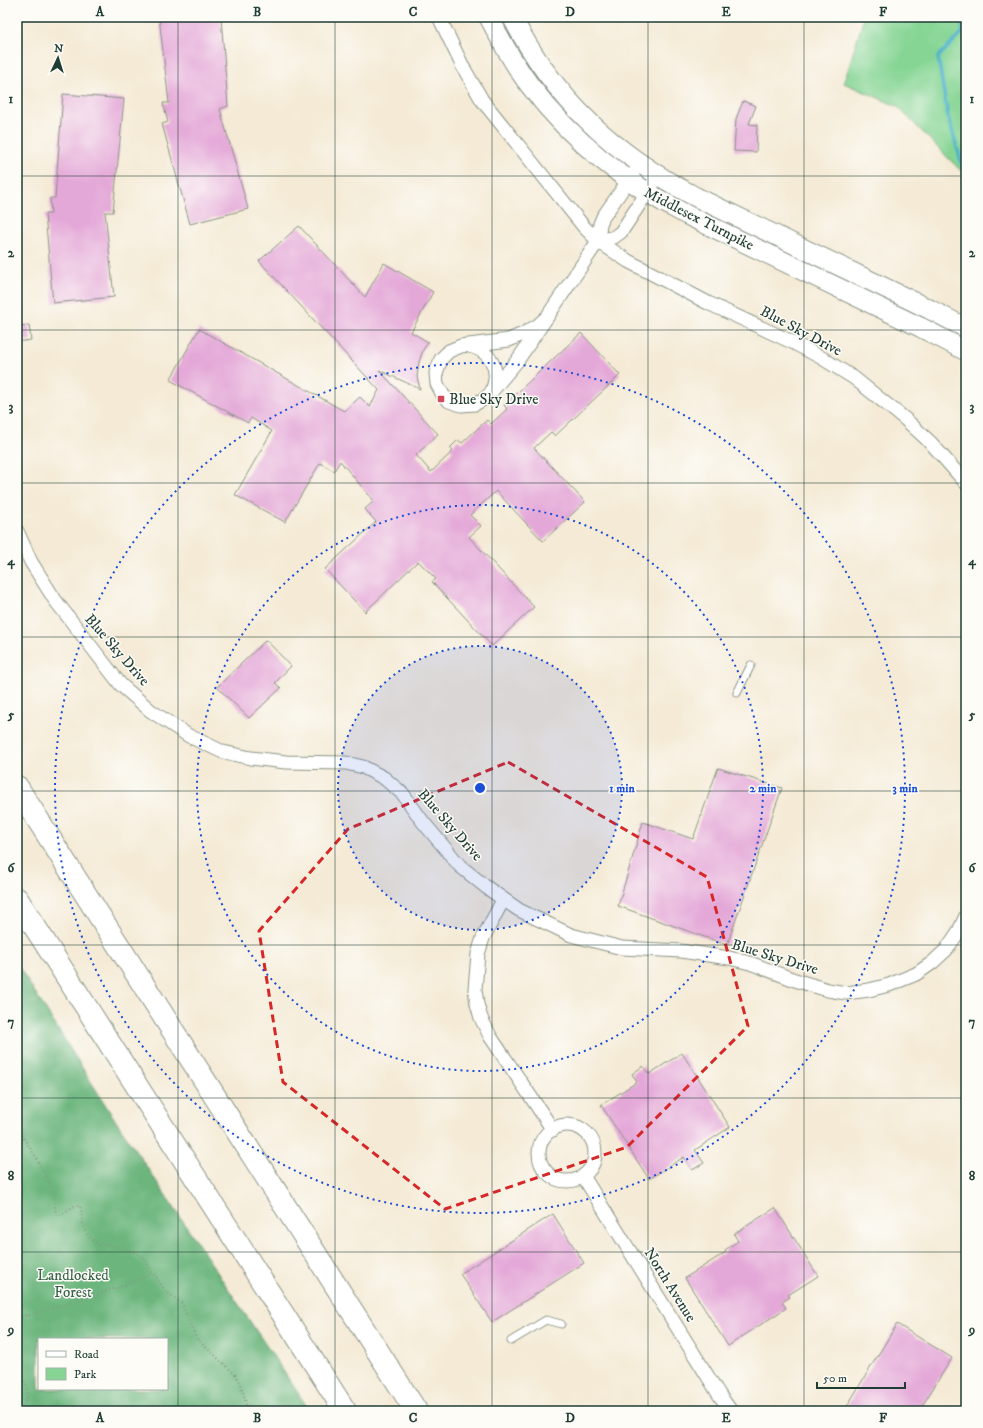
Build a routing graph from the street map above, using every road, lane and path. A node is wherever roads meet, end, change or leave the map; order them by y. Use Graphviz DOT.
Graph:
graph roads {
  1 [pos="439,17"];
  2 [pos="489,17"];
  3 [pos="512,17"];
  4 [pos="640,164"];
  5 [pos="658,176"];
  6 [pos="628,181"];
  7 [pos="648,193"];
  8 [pos="598,241"];
  9 [pos="547,317"];
  10 [pos="966,328"];
  11 [pos="466,346"];
  12 [pos="966,351"];
  13 [pos="487,397"];
  14 [pos="966,483"];
  15 [pos="17,531"];
  16 [pos="751,665"];
  17 [pos="737,693"];
  18 [pos="17,787"];
  19 [pos="17,899"];
  20 [pos="503,900"];
  21 [pos="966,916"];
  22 [pos="17,1128"];
  23 [pos="553,1130"];
  24 [pos="583,1176"];
  25 [pos="17,1244"];
  26 [pos="17,1263"];
  27 [pos="152,1273"];
  28 [pos="17,1317"];
  29 [pos="561,1324"];
  30 [pos="511,1341"];
  31 [pos="17,1378"];
  32 [pos="20,1411"];
  33 [pos="250,1411"];
  34 [pos="264,1411"];
  35 [pos="276,1411"];
  36 [pos="345,1411"];
  37 [pos="416,1411"];
  38 [pos="731,1411"];
  1 -- 8 [label="street, Blue Sky Drive"];
  2 -- 6 [label="main road, Middlesex Turnpike"];
  3 -- 4 [label="main road, Middlesex Turnpike"];
  4 -- 5 [label="main road, Middlesex Turnpike"];
  4 -- 6 [label="street"];
  5 -- 7 [label="street"];
  5 -- 10 [label="main road, Middlesex Turnpike"];
  6 -- 7 [label="main road, Middlesex Turnpike"];
  6 -- 8 [label="street"];
  7 -- 8 [label="street"];
  7 -- 12 [label="main road, Middlesex Turnpike"];
  8 -- 9 [label="street"];
  8 -- 14 [label="street, Blue Sky Drive"];
  9 -- 11 [label="street"];
  9 -- 13 [label="street"];
  11 -- 13 [label="street"];
  11 -- 13 [label="street"];
  15 -- 20 [label="street, Blue Sky Drive"];
  16 -- 17 [label="lane"];
  18 -- 37 [label="highway"];
  19 -- 36 [label="highway"];
  20 -- 21 [label="street, Blue Sky Drive"];
  20 -- 23 [label="street"];
  22 -- 27 [label="path"];
  23 -- 24 [label="street"];
  23 -- 24 [label="street"];
  24 -- 38 [label="street, North Avenue"];
  25 -- 26 [label="path"];
  27 -- 28 [label="path"];
  27 -- 33 [label="path"];
  29 -- 30 [label="lane"];
  31 -- 32 [label="path"];
  34 -- 35 [label="path"];
}
